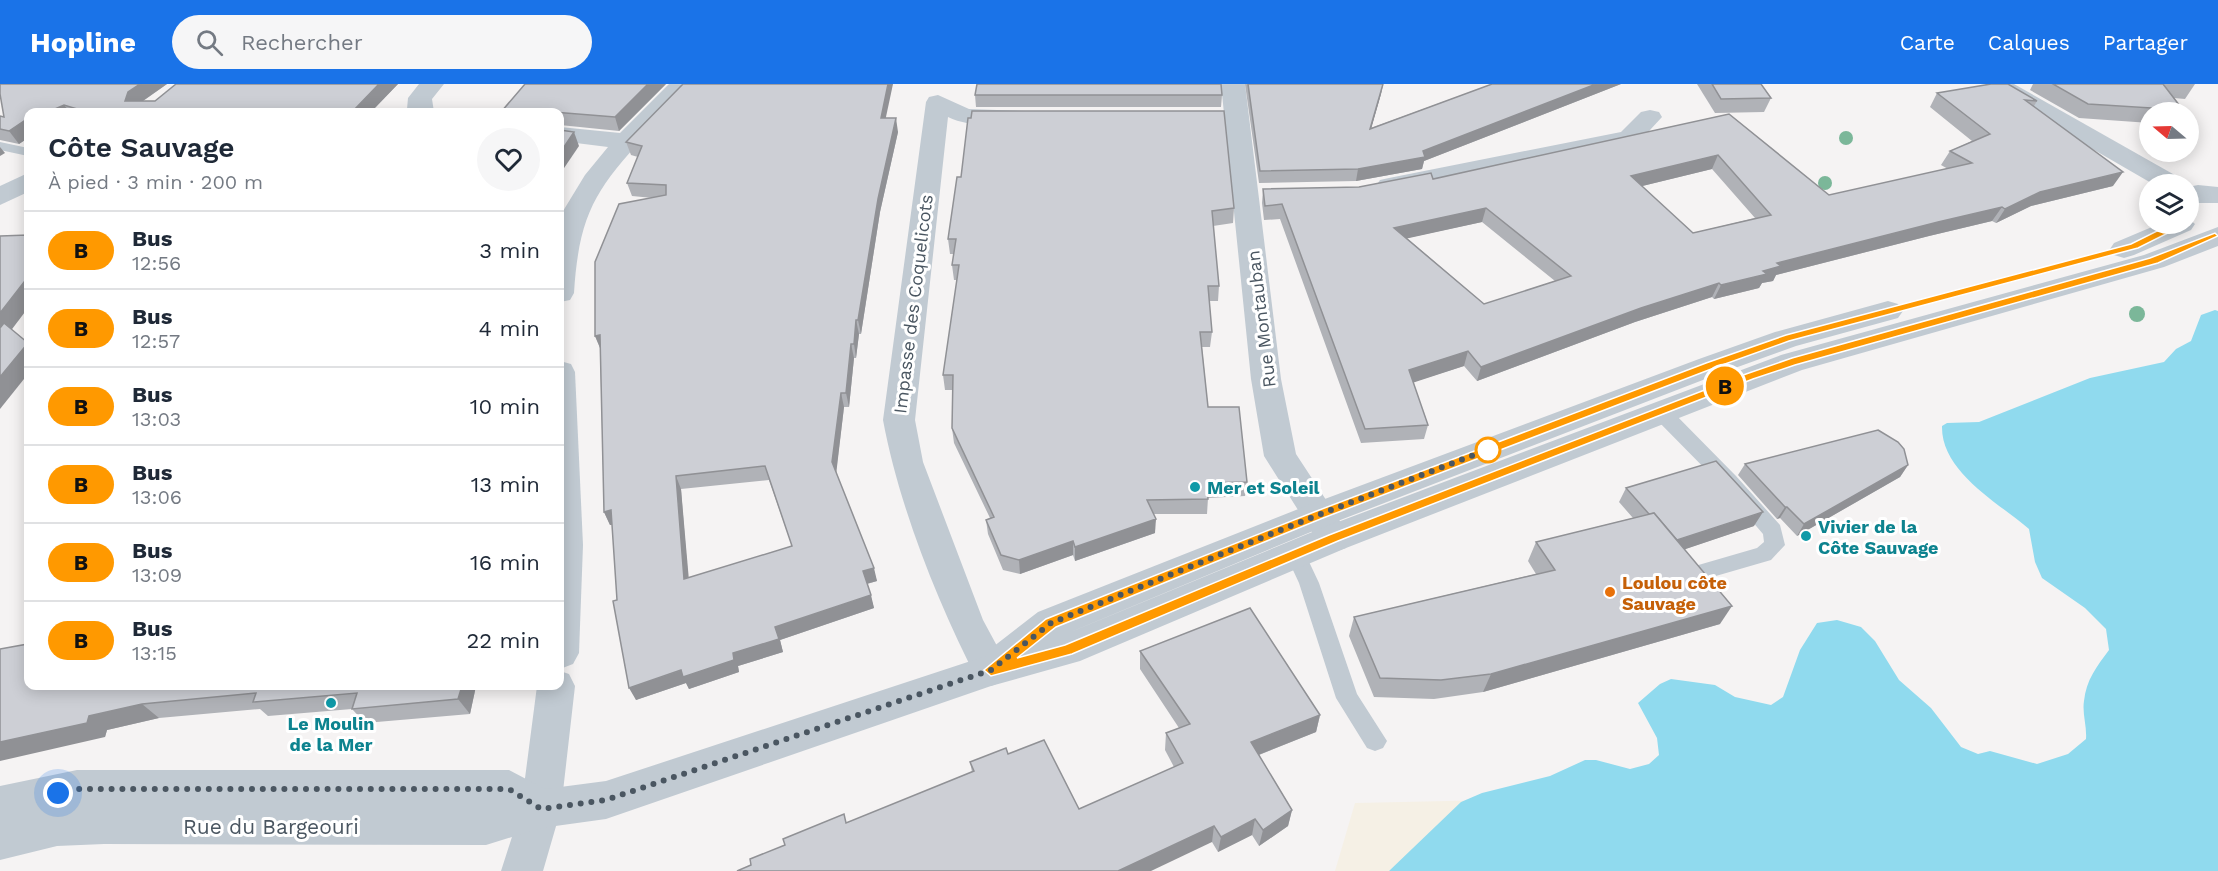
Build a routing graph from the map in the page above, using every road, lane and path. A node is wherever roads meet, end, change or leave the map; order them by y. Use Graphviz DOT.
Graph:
graph roads {
  1 [pos="432,84"];
  2 [pos="682,84"];
  3 [pos="1233,84"];
  4 [pos="1996,84"];
  5 [pos="945,93"];
  6 [pos="419,108"];
  7 [pos="1035,116"];
  8 [pos="1650,117"];
  9 [pos="564,134"];
  10 [pos="627,141"];
  11 [pos="0,146"];
  12 [pos="24,151"];
  13 [pos="2159,174"];
  14 [pos="24,183"];
  15 [pos="1367,189"];
  16 [pos="0,197"];
  17 [pos="2199,198"];
  18 [pos="2218,228"];
  19 [pos="2160,234"];
  20 [pos="2218,236"];
  21 [pos="564,247"];
  22 [pos="1660,411"];
  23 [pos="564,487"];
  24 [pos="1326,526"];
  25 [pos="1296,555"];
  26 [pos="1702,572"];
  27 [pos="564,575"];
  28 [pos="991,670"];
  29 [pos="556,690"];
  30 [pos="1375,741"];
  31 [pos="0,805"];
  32 [pos="541,809"];
  33 [pos="0,840"];
  34 [pos="522,871"];
  1 -- 6 [label="street"];
  2 -- 10 [label="street"];
  3 -- 24 [label="street, Rue Montauban"];
  4 -- 13 [label="street"];
  5 -- 7 [label="street"];
  5 -- 28 [label="street, Impasse des Coquelicots"];
  8 -- 15 [label="street"];
  9 -- 10 [label="street"];
  10 -- 21 [label="street"];
  11 -- 12 [label="lane"];
  14 -- 16 [label="street"];
  17 -- 18 [label="street"];
  19 -- 24 [label="street"];
  20 -- 22 [label="street"];
  22 -- 24 [label="street"];
  22 -- 26 [label="lane"];
  23 -- 27 [label="street"];
  24 -- 25 [label="street, Rue du Bargeouri"];
  24 -- 28 [label="street, Rue du Bargeouri"];
  25 -- 28 [label="street, Rue du Bargeouri"];
  25 -- 30 [label="lane"];
  28 -- 32 [label="street, Rue du Bargeouri"];
  29 -- 32 [label="street"];
  31 -- 32 [label="street, Rue du Bargeouri"];
  32 -- 33 [label="street, Rue du Bargeouri"];
  32 -- 34 [label="street"];
}
